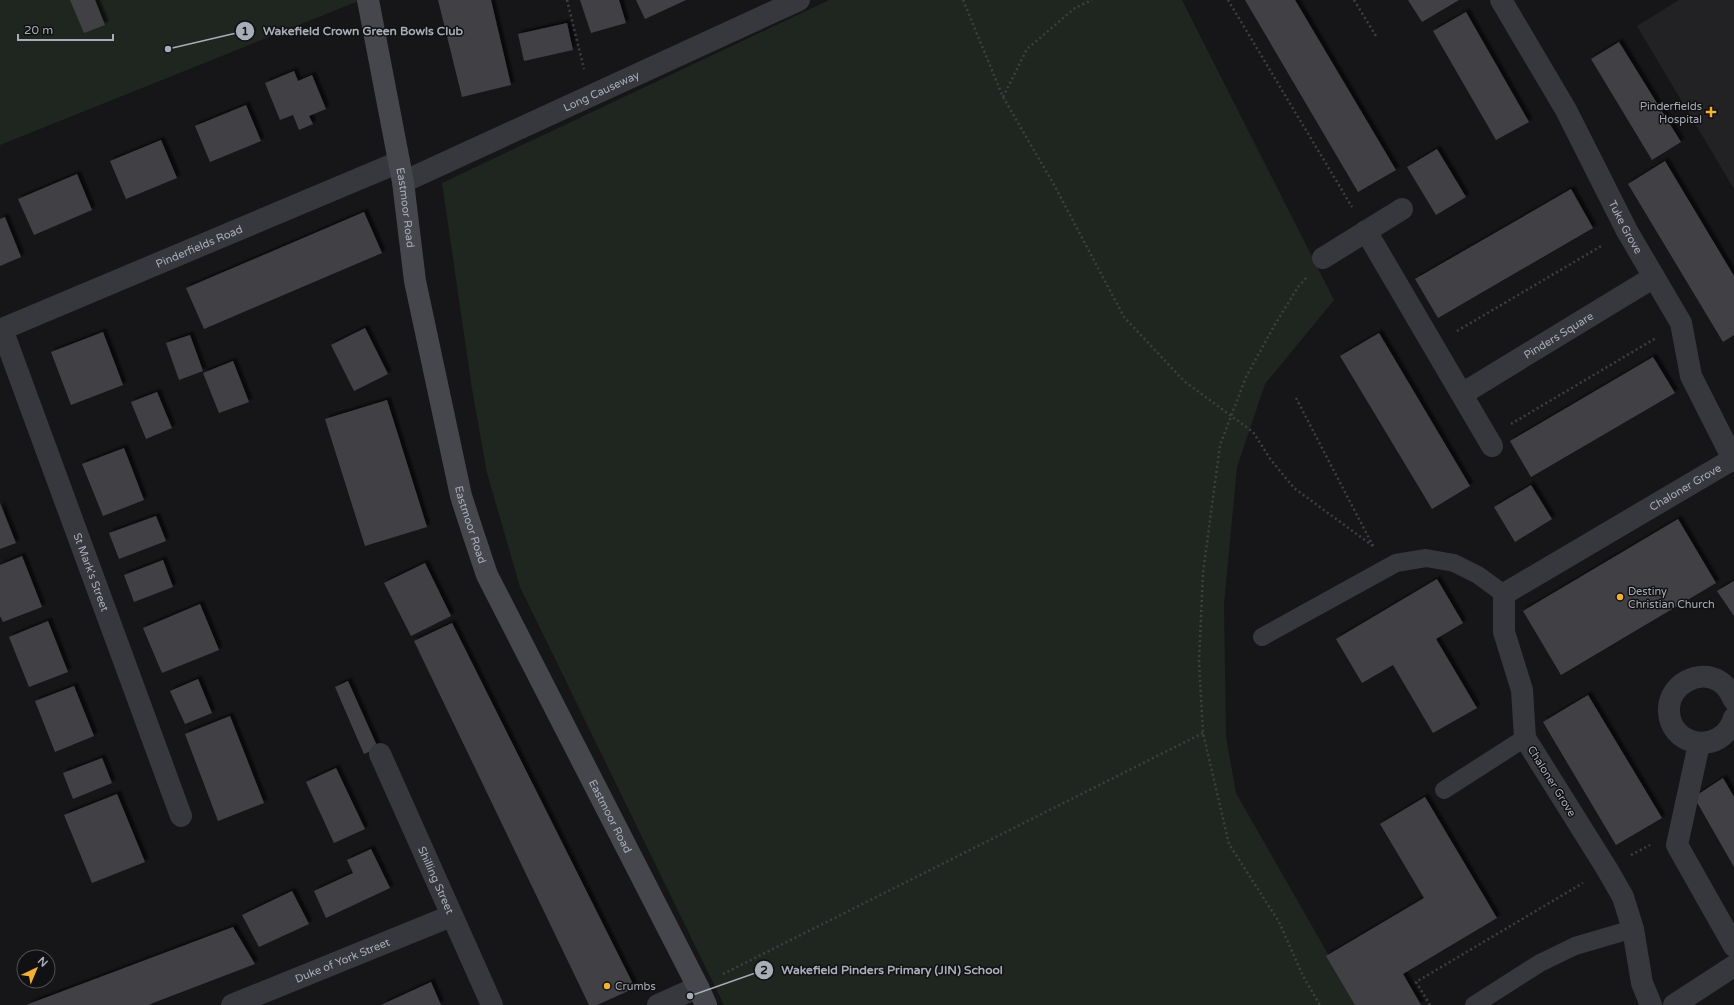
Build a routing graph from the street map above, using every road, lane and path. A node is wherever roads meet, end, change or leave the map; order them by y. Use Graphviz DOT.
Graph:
graph roads {
  1 [pos="368,0"];
  2 [pos="567,0"];
  3 [pos="799,0"];
  4 [pos="962,0"];
  5 [pos="1092,0"];
  6 [pos="1228,0"];
  7 [pos="1354,0"];
  8 [pos="1501,0"];
  9 [pos="1376,36"];
  10 [pos="1002,96"];
  11 [pos="590,97"];
  12 [pos="401,172"];
  13 [pos="1402,209"];
  14 [pos="1366,231"];
  15 [pos="1627,231"];
  16 [pos="1323,258"];
  17 [pos="1654,277"];
  18 [pos="1681,323"];
  19 [pos="1,330"];
  20 [pos="1433,345"];
  21 [pos="1462,394"];
  22 [pos="1296,398"];
  23 [pos="1490,442"];
  24 [pos="1733,460"];
  25 [pos="1504,594"];
  26 [pos="1262,637"];
  27 [pos="1734,700"];
  28 [pos="1734,718"];
  29 [pos="1203,733"];
  30 [pos="1525,738"];
  31 [pos="1699,744"];
  32 [pos="380,754"];
  33 [pos="1444,790"];
  34 [pos="181,816"];
  35 [pos="1677,845"];
  36 [pos="1607,869"];
  37 [pos="451,916"];
  38 [pos="1633,929"];
  39 [pos="1734,946"];
  40 [pos="1734,966"];
  41 [pos="702,996"];
  42 [pos="232,1005"];
  43 [pos="492,1005"];
  44 [pos="658,1005"];
  45 [pos="1430,1005"];
  46 [pos="1474,1005"];
  47 [pos="1650,1005"];
  48 [pos="1674,1005"];
  1 -- 12 [label="street, Eastmoor Road"];
  2 -- 11 [label="path"];
  3 -- 11 [label="street, Long Causeway"];
  4 -- 10 [label="path"];
  5 -- 10 [label="path"];
  6 -- 14 [label="path"];
  7 -- 9 [label="path"];
  8 -- 15 [label="street, Tuke Grove"];
  10 -- 22 [label="path"];
  11 -- 12 [label="street, Long Causeway"];
  12 -- 19 [label="street, Pinderfields Road"];
  12 -- 41 [label="street, Eastmoor Road"];
  13 -- 14 [label="street"];
  14 -- 16 [label="street"];
  14 -- 20 [label="street"];
  15 -- 17 [label="street, Tuke Grove"];
  15 -- 20 [label="path"];
  17 -- 18 [label="street, Tuke Grove"];
  17 -- 21 [label="street, Pinders Square"];
  18 -- 23 [label="path"];
  18 -- 24 [label="street, Tuke Grove"];
  19 -- 34 [label="street, St Mark's Street"];
  20 -- 21 [label="street"];
  21 -- 23 [label="street"];
  24 -- 25 [label="street, Chaloner Grove"];
  25 -- 26 [label="lane"];
  25 -- 30 [label="street, Chaloner Grove"];
  27 -- 31 [label="street"];
  28 -- 31 [label="street"];
  29 -- 41 [label="path"];
  30 -- 33 [label="lane"];
  30 -- 36 [label="street, Chaloner Grove"];
  31 -- 35 [label="street"];
  32 -- 37 [label="street, Shilling Street"];
  35 -- 36 [label="path"];
  35 -- 39 [label="street"];
  36 -- 38 [label="street, Chaloner Grove"];
  36 -- 45 [label="path"];
  37 -- 42 [label="street, Duke of York Street"];
  37 -- 43 [label="street, Shilling Street"];
  38 -- 46 [label="lane"];
  38 -- 47 [label="street, Chaloner Grove"];
  40 -- 48 [label="street"];
  41 -- 44 [label="street"];
}
